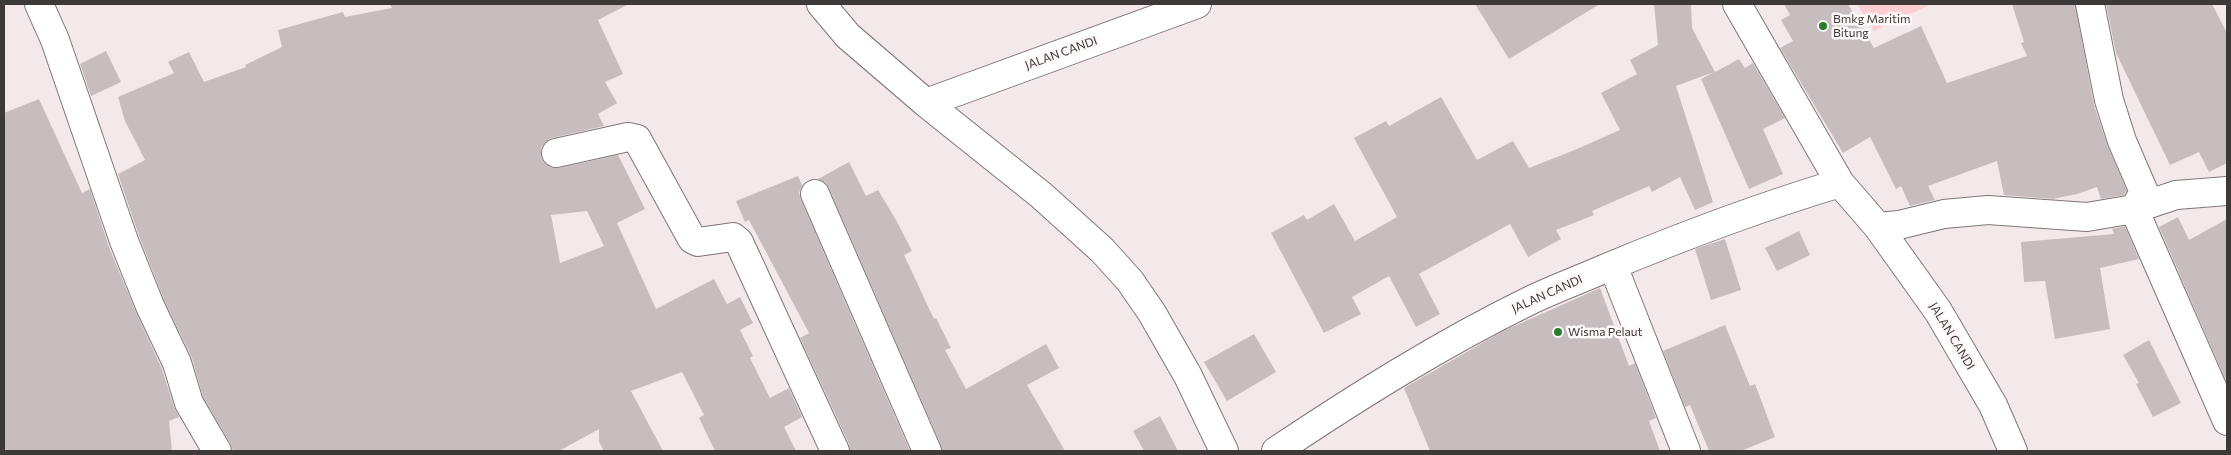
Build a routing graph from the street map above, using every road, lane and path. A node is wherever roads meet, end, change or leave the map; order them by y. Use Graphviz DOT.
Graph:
graph roads {
  1 [pos="39,4"];
  2 [pos="821,4"];
  3 [pos="1197,4"];
  4 [pos="1737,4"];
  5 [pos="2090,4"];
  6 [pos="926,103"];
  7 [pos="556,153"];
  8 [pos="1840,183"];
  9 [pos="2227,191"];
  10 [pos="815,194"];
  11 [pos="2134,209"];
  12 [pos="1878,227"];
  13 [pos="1613,266"];
  14 [pos="2227,419"];
  15 [pos="217,451"];
  16 [pos="835,451"];
  17 [pos="928,451"];
  18 [pos="1224,451"];
  19 [pos="1276,451"];
  20 [pos="1686,451"];
  21 [pos="2013,451"];
  1 -- 15 [label="street"];
  2 -- 6 [label="street"];
  3 -- 6 [label="street, JALAN CANDI"];
  4 -- 8 [label="street, JALAN CANDI"];
  5 -- 11 [label="street"];
  6 -- 18 [label="street"];
  7 -- 16 [label="street"];
  8 -- 12 [label="street, JALAN CANDI"];
  8 -- 13 [label="street, JALAN CANDI"];
  9 -- 11 [label="street"];
  10 -- 17 [label="street"];
  11 -- 12 [label="street"];
  11 -- 14 [label="street"];
  12 -- 21 [label="street, JALAN CANDI"];
  13 -- 19 [label="street, JALAN CANDI"];
  13 -- 20 [label="street"];
}
